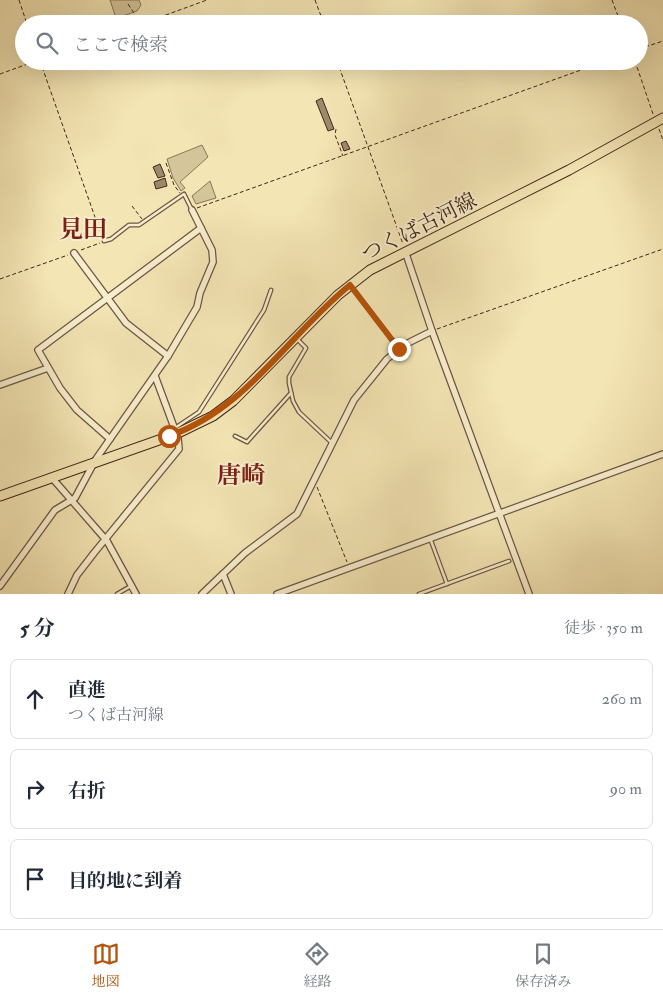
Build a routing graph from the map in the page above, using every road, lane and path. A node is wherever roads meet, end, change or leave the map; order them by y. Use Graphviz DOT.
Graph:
graph roads {
  1 [pos="19,0"];
  2 [pos="207,0"];
  3 [pos="315,0"];
  4 [pos="612,0"];
  5 [pos="128,4"];
  6 [pos="24,15"];
  7 [pos="135,15"];
  8 [pos="166,15"];
  9 [pos="321,15"];
  10 [pos="618,15"];
  11 [pos="663,41"];
  12 [pos="648,46"];
  13 [pos="15,69"];
  14 [pos="43,70"];
  15 [pos="340,70"];
  16 [pos="581,70"];
  17 [pos="639,70"];
  18 [pos="0,74"];
  19 [pos="660,120"];
  20 [pos="336,129"];
  21 [pos="663,140"];
  22 [pos="368,148"];
  23 [pos="343,156"];
  24 [pos="166,163"];
  25 [pos="182,195"];
  26 [pos="132,206"];
  27 [pos="192,210"];
  28 [pos="144,221"];
  29 [pos="201,228"];
  30 [pos="104,241"];
  31 [pos="663,249"];
  32 [pos="405,251"];
  33 [pos="74,253"];
  34 [pos="0,279"];
  35 [pos="350,285"];
  36 [pos="271,290"];
  37 [pos="107,299"];
  38 [pos="432,331"];
  39 [pos="295,337"];
  40 [pos="399,349"];
  41 [pos="168,356"];
  42 [pos="48,368"];
  43 [pos="155,376"];
  44 [pos="0,385"];
  45 [pos="291,393"];
  46 [pos="175,431"];
  47 [pos="235,436"];
  48 [pos="110,439"];
  49 [pos="332,443"];
  50 [pos="663,454"];
  51 [pos="93,464"];
  52 [pos="52,479"];
  53 [pos="314,480"];
  54 [pos="0,496"];
  55 [pos="72,500"];
  56 [pos="500,513"];
  57 [pos="430,538"];
  58 [pos="105,539"];
  59 [pos="509,561"];
  60 [pos="350,568"];
  61 [pos="223,574"];
  62 [pos="447,584"];
  63 [pos="0,586"];
  64 [pos="132,586"];
  65 [pos="68,594"];
  66 [pos="117,594"];
  67 [pos="136,594"];
  68 [pos="202,594"];
  69 [pos="231,594"];
  70 [pos="277,594"];
  71 [pos="418,594"];
  72 [pos="529,594"];
  1 -- 6 [label="path"];
  2 -- 8 [label="path"];
  3 -- 9 [label="path"];
  4 -- 10 [label="path"];
  5 -- 7 [label="path"];
  11 -- 12 [label="path"];
  13 -- 18 [label="path"];
  14 -- 30 [label="path"];
  15 -- 22 [label="path"];
  16 -- 22 [label="path"];
  17 -- 19 [label="path"];
  19 -- 21 [label="path"];
  19 -- 32 [label="main road, つくば古河線"];
  20 -- 23 [label="path"];
  22 -- 23 [label="path"];
  22 -- 32 [label="path"];
  23 -- 27 [label="path"];
  24 -- 25 [label="path"];
  25 -- 27 [label="lane"];
  25 -- 28 [label="lane"];
  26 -- 28 [label="path"];
  27 -- 29 [label="street"];
  28 -- 30 [label="lane"];
  29 -- 37 [label="street"];
  29 -- 41 [label="street"];
  30 -- 33 [label="path"];
  31 -- 38 [label="path"];
  32 -- 35 [label="main road, つくば古河線"];
  32 -- 38 [label="street"];
  33 -- 34 [label="path"];
  33 -- 37 [label="street"];
  35 -- 39 [label="main road, つくば古河線"];
  35 -- 40 [label="lane"];
  36 -- 46 [label="lane"];
  37 -- 41 [label="street"];
  37 -- 42 [label="street"];
  38 -- 40 [label="street"];
  38 -- 56 [label="street"];
  39 -- 45 [label="lane"];
  39 -- 46 [label="main road, つくば古河線"];
  40 -- 49 [label="street"];
  41 -- 43 [label="street"];
  42 -- 44 [label="street"];
  42 -- 48 [label="street"];
  43 -- 46 [label="street"];
  43 -- 48 [label="street"];
  45 -- 47 [label="lane"];
  45 -- 49 [label="lane"];
  46 -- 51 [label="main road, つくば古河線"];
  46 -- 58 [label="street"];
  48 -- 51 [label="street"];
  49 -- 53 [label="street"];
  50 -- 56 [label="street"];
  51 -- 52 [label="main road, つくば古河線"];
  51 -- 55 [label="street"];
  52 -- 54 [label="main road, つくば古河線"];
  52 -- 55 [label="street"];
  53 -- 60 [label="path"];
  53 -- 61 [label="street"];
  55 -- 58 [label="street"];
  55 -- 63 [label="street"];
  56 -- 57 [label="street"];
  56 -- 72 [label="street"];
  57 -- 60 [label="street"];
  57 -- 62 [label="lane"];
  58 -- 64 [label="street"];
  58 -- 65 [label="street"];
  59 -- 62 [label="lane"];
  60 -- 70 [label="street"];
  61 -- 68 [label="street"];
  61 -- 69 [label="street"];
  62 -- 71 [label="lane"];
  64 -- 66 [label="lane"];
  64 -- 67 [label="street"];
}
